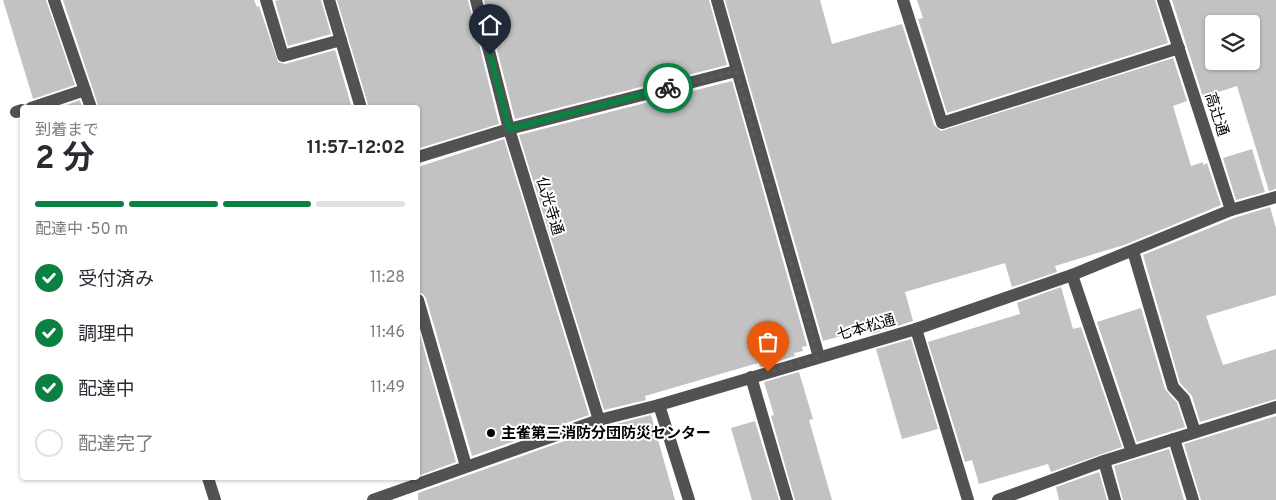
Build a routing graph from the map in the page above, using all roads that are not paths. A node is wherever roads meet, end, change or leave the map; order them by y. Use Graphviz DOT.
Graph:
graph roads {
  1 [pos="54,0"];
  2 [pos="266,0"];
  3 [pos="329,0"];
  4 [pos="476,0"];
  5 [pos="717,0"];
  6 [pos="903,0"];
  7 [pos="1163,0"];
  8 [pos="341,40"];
  9 [pos="1179,48"];
  10 [pos="736,71"];
  11 [pos="85,90"];
  12 [pos="40,105"];
  13 [pos="90,105"];
  14 [pos="360,105"];
  15 [pos="509,129"];
  16 [pos="420,155"];
  17 [pos="1276,197"];
  18 [pos="1231,210"];
  19 [pos="1133,251"];
  20 [pos="1072,275"];
  21 [pos="420,307"];
  22 [pos="916,329"];
  23 [pos="818,357"];
  24 [pos="751,377"];
  25 [pos="659,405"];
  26 [pos="1276,407"];
  27 [pos="599,420"];
  28 [pos="1195,432"];
  29 [pos="1174,439"];
  30 [pos="1132,452"];
  31 [pos="1104,461"];
  32 [pos="466,466"];
  33 [pos="209,480"];
  34 [pos="215,500"];
  35 [pos="373,500"];
  36 [pos="689,500"];
  37 [pos="787,500"];
  38 [pos="968,500"];
  39 [pos="998,500"];
  40 [pos="1115,500"];
  41 [pos="1193,500"];
  1 -- 11 [label="street"];
  2 -- 8 [label="street"];
  3 -- 8 [label="street"];
  4 -- 15 [label="street, 仏光寺通"];
  5 -- 10 [label="street"];
  6 -- 9 [label="street"];
  7 -- 9 [label="street, 高辻通"];
  8 -- 14 [label="street"];
  9 -- 18 [label="street, 高辻通"];
  10 -- 15 [label="street"];
  10 -- 23 [label="street"];
  11 -- 12 [label="street"];
  11 -- 13 [label="street"];
  15 -- 16 [label="street"];
  15 -- 27 [label="street, 仏光寺通"];
  17 -- 18 [label="street, 七本松通"];
  18 -- 19 [label="street, 七本松通"];
  19 -- 20 [label="street, 七本松通"];
  19 -- 28 [label="street"];
  20 -- 22 [label="street, 七本松通"];
  20 -- 30 [label="street"];
  21 -- 32 [label="street"];
  22 -- 23 [label="street, 七本松通"];
  22 -- 38 [label="street"];
  23 -- 24 [label="street, 七本松通"];
  24 -- 25 [label="street, 七本松通"];
  24 -- 37 [label="street"];
  25 -- 27 [label="street, 七本松通"];
  25 -- 36 [label="street"];
  26 -- 28 [label="street"];
  27 -- 32 [label="street, 七本松通"];
  28 -- 29 [label="street"];
  29 -- 30 [label="street"];
  29 -- 41 [label="street"];
  30 -- 31 [label="street"];
  31 -- 39 [label="street"];
  31 -- 40 [label="street"];
  32 -- 35 [label="street, 七本松通"];
  33 -- 34 [label="street"];
}
